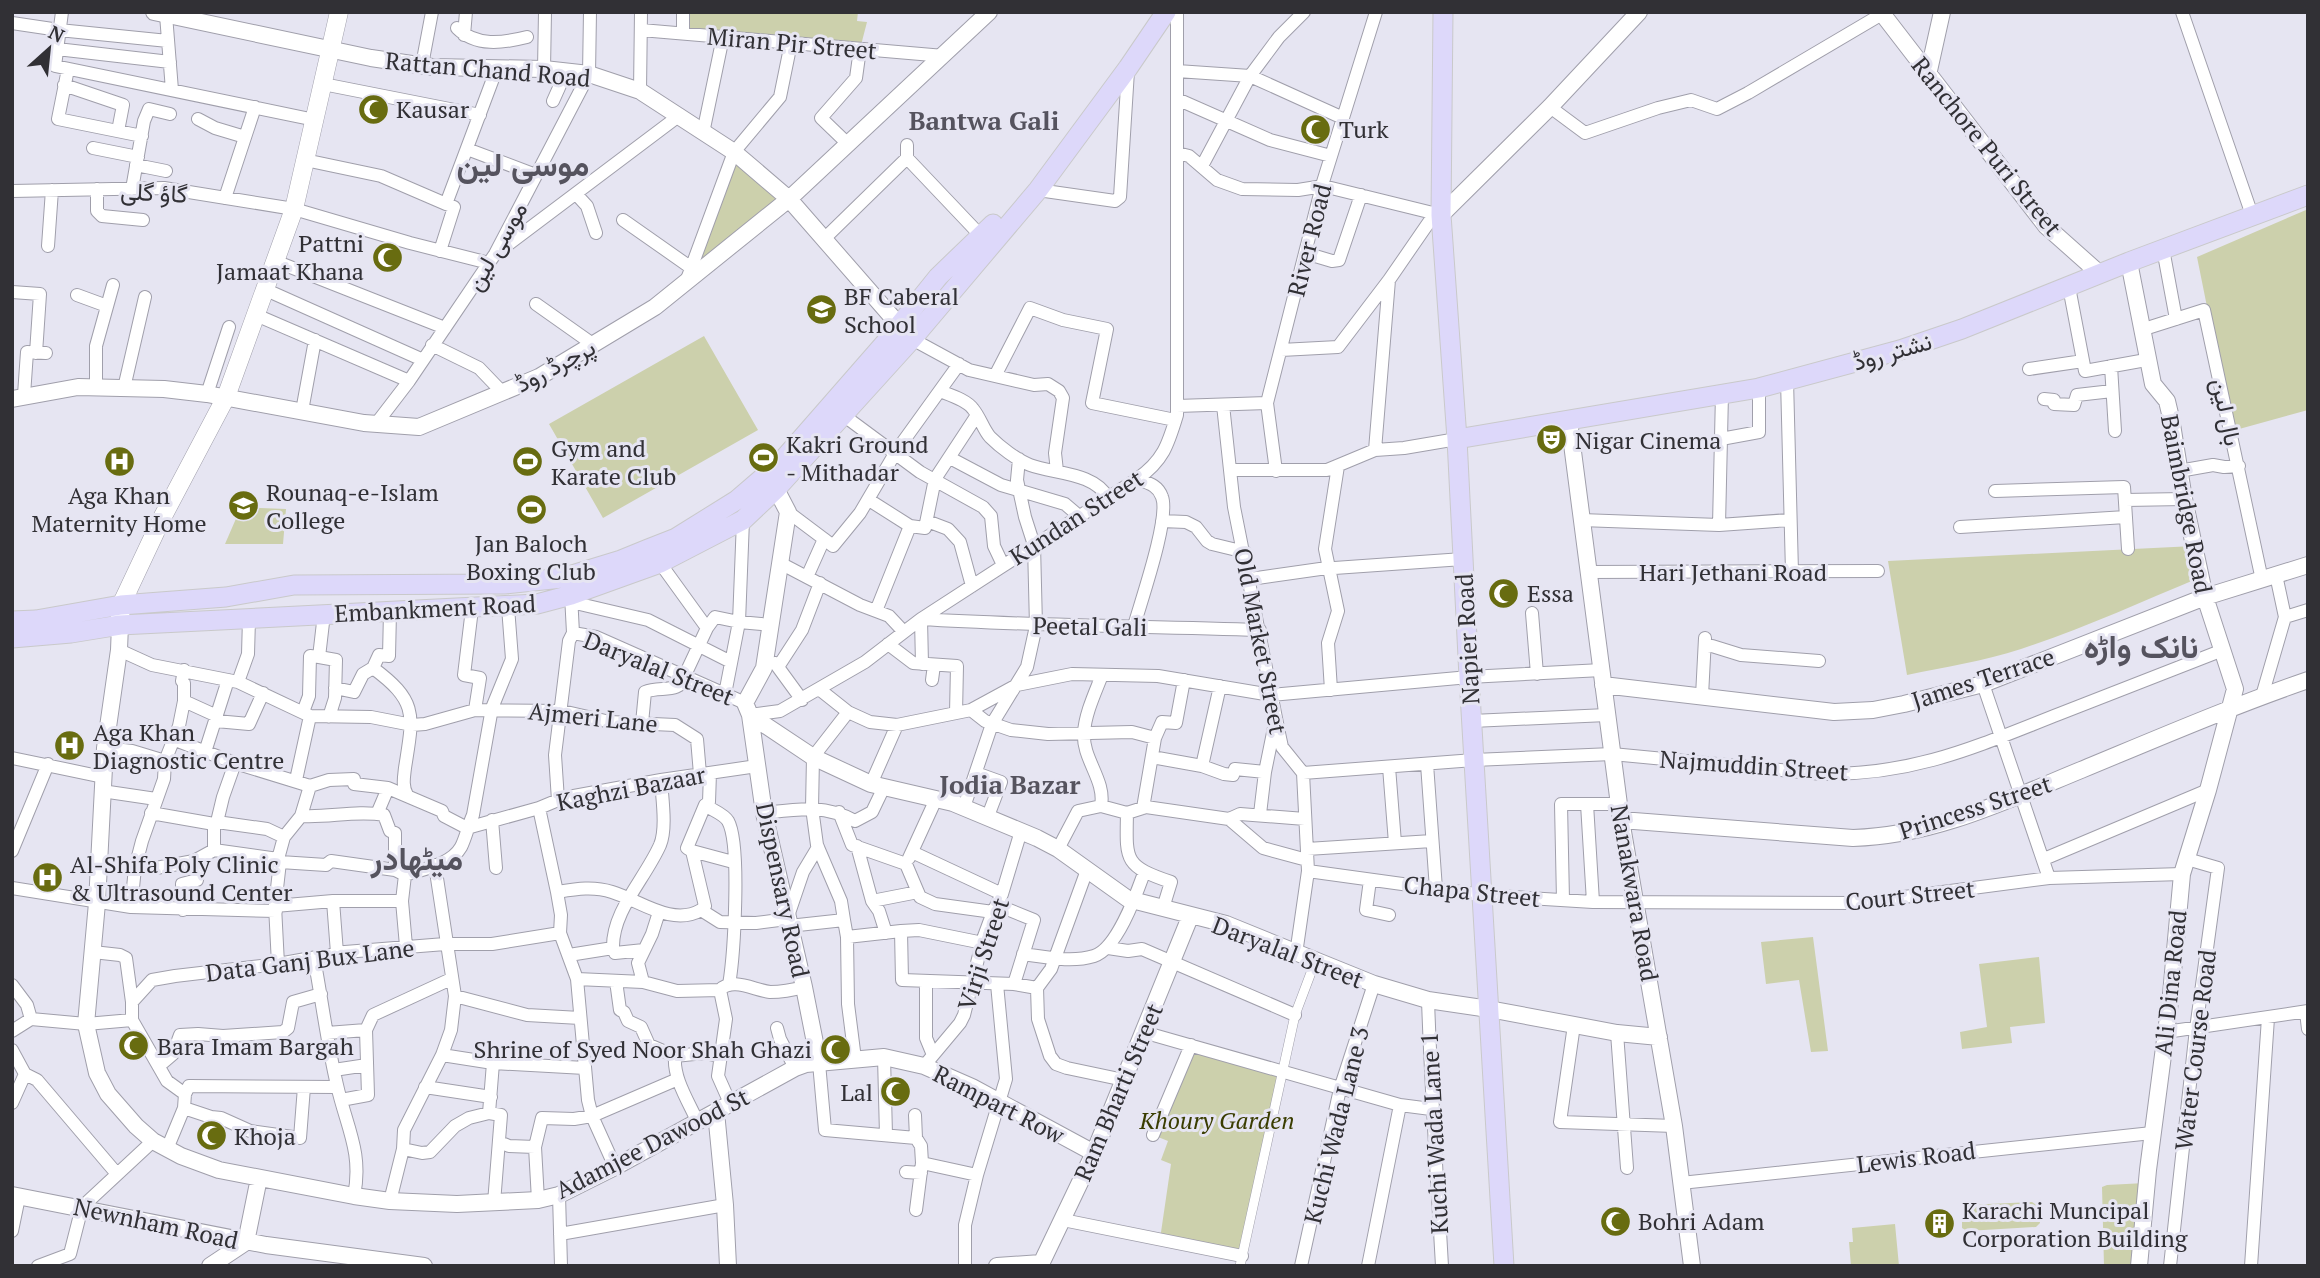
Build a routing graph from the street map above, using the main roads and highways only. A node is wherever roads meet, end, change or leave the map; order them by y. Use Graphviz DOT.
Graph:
graph roads {
  1 [pos="339,12"];
  2 [pos="1164,12"];
  3 [pos="1443,12"];
  4 [pos="2308,195"];
  5 [pos="906,332"];
  6 [pos="1457,439"];
  7 [pos="121,605"];
  8 [pos="12,621"];
  9 [pos="120,625"];
  10 [pos="12,638"];
  11 [pos="1504,1266"];
  1 -- 7 [label="main road"];
  2 -- 5 [label="main road, Embankment Road"];
  2 -- 5 [label="main road, Embankment Road"];
  3 -- 6 [label="main road, Napier Road"];
  4 -- 6 [label="main road, نشتر روڈ"];
  5 -- 7 [label="main road, Embankment Road"];
  5 -- 9 [label="main road, Embankment Road"];
  6 -- 11 [label="main road, Napier Road"];
  7 -- 8 [label="main road, Embankment Road"];
  7 -- 9 [label="main road"];
  9 -- 10 [label="main road, Embankment Road"];
}
